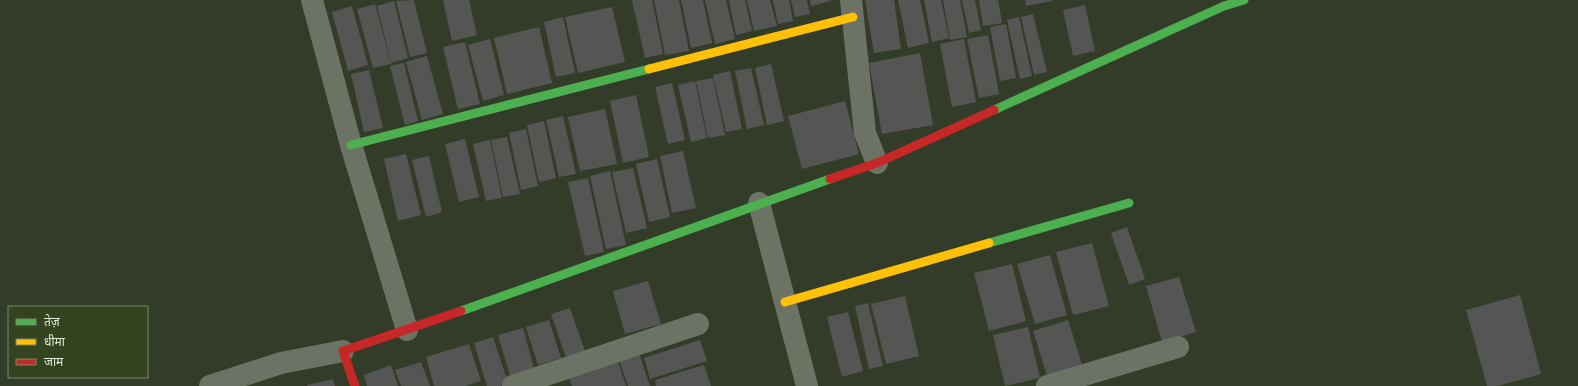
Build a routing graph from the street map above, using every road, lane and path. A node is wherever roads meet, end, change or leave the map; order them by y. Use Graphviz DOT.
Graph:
graph roads {
  1 [pos="312,0"];
  2 [pos="1230,2"];
  3 [pos="852,8"];
  4 [pos="351,145"];
  5 [pos="877,163"];
  6 [pos="759,203"];
  7 [pos="1129,203"];
  8 [pos="785,302"];
  9 [pos="698,324"];
  10 [pos="407,330"];
  11 [pos="1178,347"];
  12 [pos="343,351"];
  13 [pos="560,378"];
  14 [pos="210,386"];
  15 [pos="355,386"];
  16 [pos="513,386"];
  17 [pos="807,386"];
  18 [pos="1047,386"];
  1 -- 4 [label="street"];
  2 -- 5 [label="street"];
  3 -- 4 [label="street"];
  3 -- 5 [label="street"];
  4 -- 10 [label="street"];
  5 -- 6 [label="street"];
  6 -- 8 [label="street"];
  6 -- 10 [label="street"];
  7 -- 8 [label="street"];
  8 -- 17 [label="street"];
  9 -- 13 [label="street"];
  10 -- 12 [label="street"];
  11 -- 18 [label="street"];
  12 -- 14 [label="street"];
  12 -- 15 [label="street"];
  13 -- 16 [label="street"];
}
